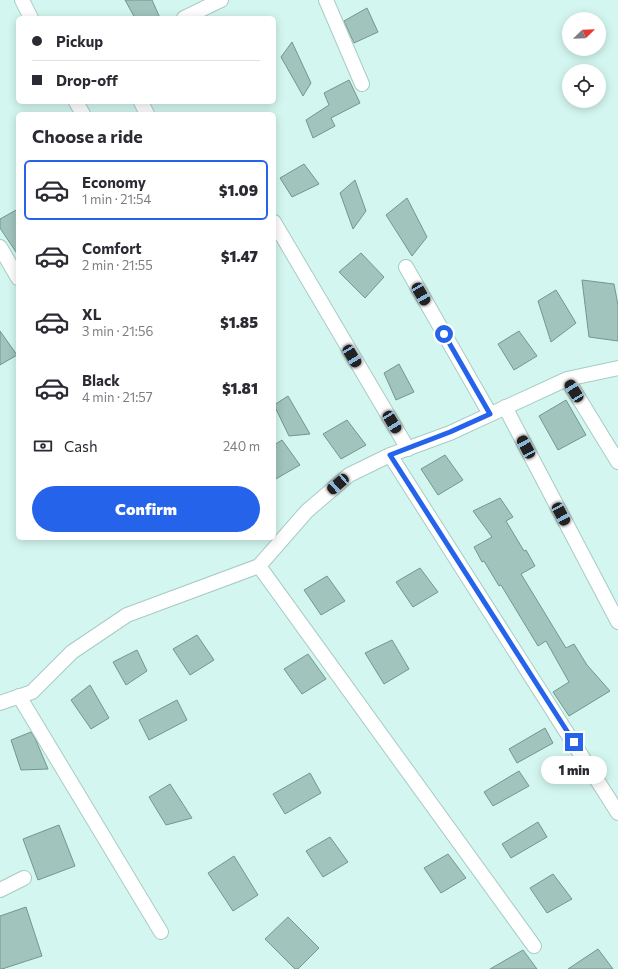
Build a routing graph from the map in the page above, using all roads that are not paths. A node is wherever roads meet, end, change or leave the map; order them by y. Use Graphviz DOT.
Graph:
graph roads {
  1 [pos="22,0"];
  2 [pos="221,0"];
  3 [pos="326,0"];
  4 [pos="30,16"];
  5 [pos="188,16"];
  6 [pos="362,84"];
  7 [pos="276,225"];
  8 [pos="0,247"];
  9 [pos="406,267"];
  10 [pos="16,275"];
  11 [pos="618,368"];
  12 [pos="567,379"];
  13 [pos="505,407"];
  14 [pos="490,414"];
  15 [pos="408,449"];
  16 [pos="390,455"];
  17 [pos="618,462"];
  18 [pos="259,566"];
  19 [pos="618,622"];
  20 [pos="19,696"];
  21 [pos="0,703"];
  22 [pos="618,813"];
  23 [pos="24,878"];
  24 [pos="0,890"];
  25 [pos="161,932"];
  26 [pos="534,946"];
  1 -- 4 [label="street"];
  2 -- 5 [label="street"];
  3 -- 6 [label="street"];
  7 -- 15 [label="street"];
  8 -- 10 [label="street"];
  9 -- 14 [label="street"];
  11 -- 12 [label="street"];
  12 -- 13 [label="street"];
  12 -- 17 [label="street"];
  13 -- 14 [label="street"];
  13 -- 19 [label="street"];
  14 -- 15 [label="street"];
  15 -- 16 [label="street"];
  16 -- 18 [label="street"];
  16 -- 22 [label="street"];
  18 -- 20 [label="street"];
  18 -- 26 [label="street"];
  20 -- 21 [label="street"];
  20 -- 25 [label="street"];
  23 -- 24 [label="street"];
}
